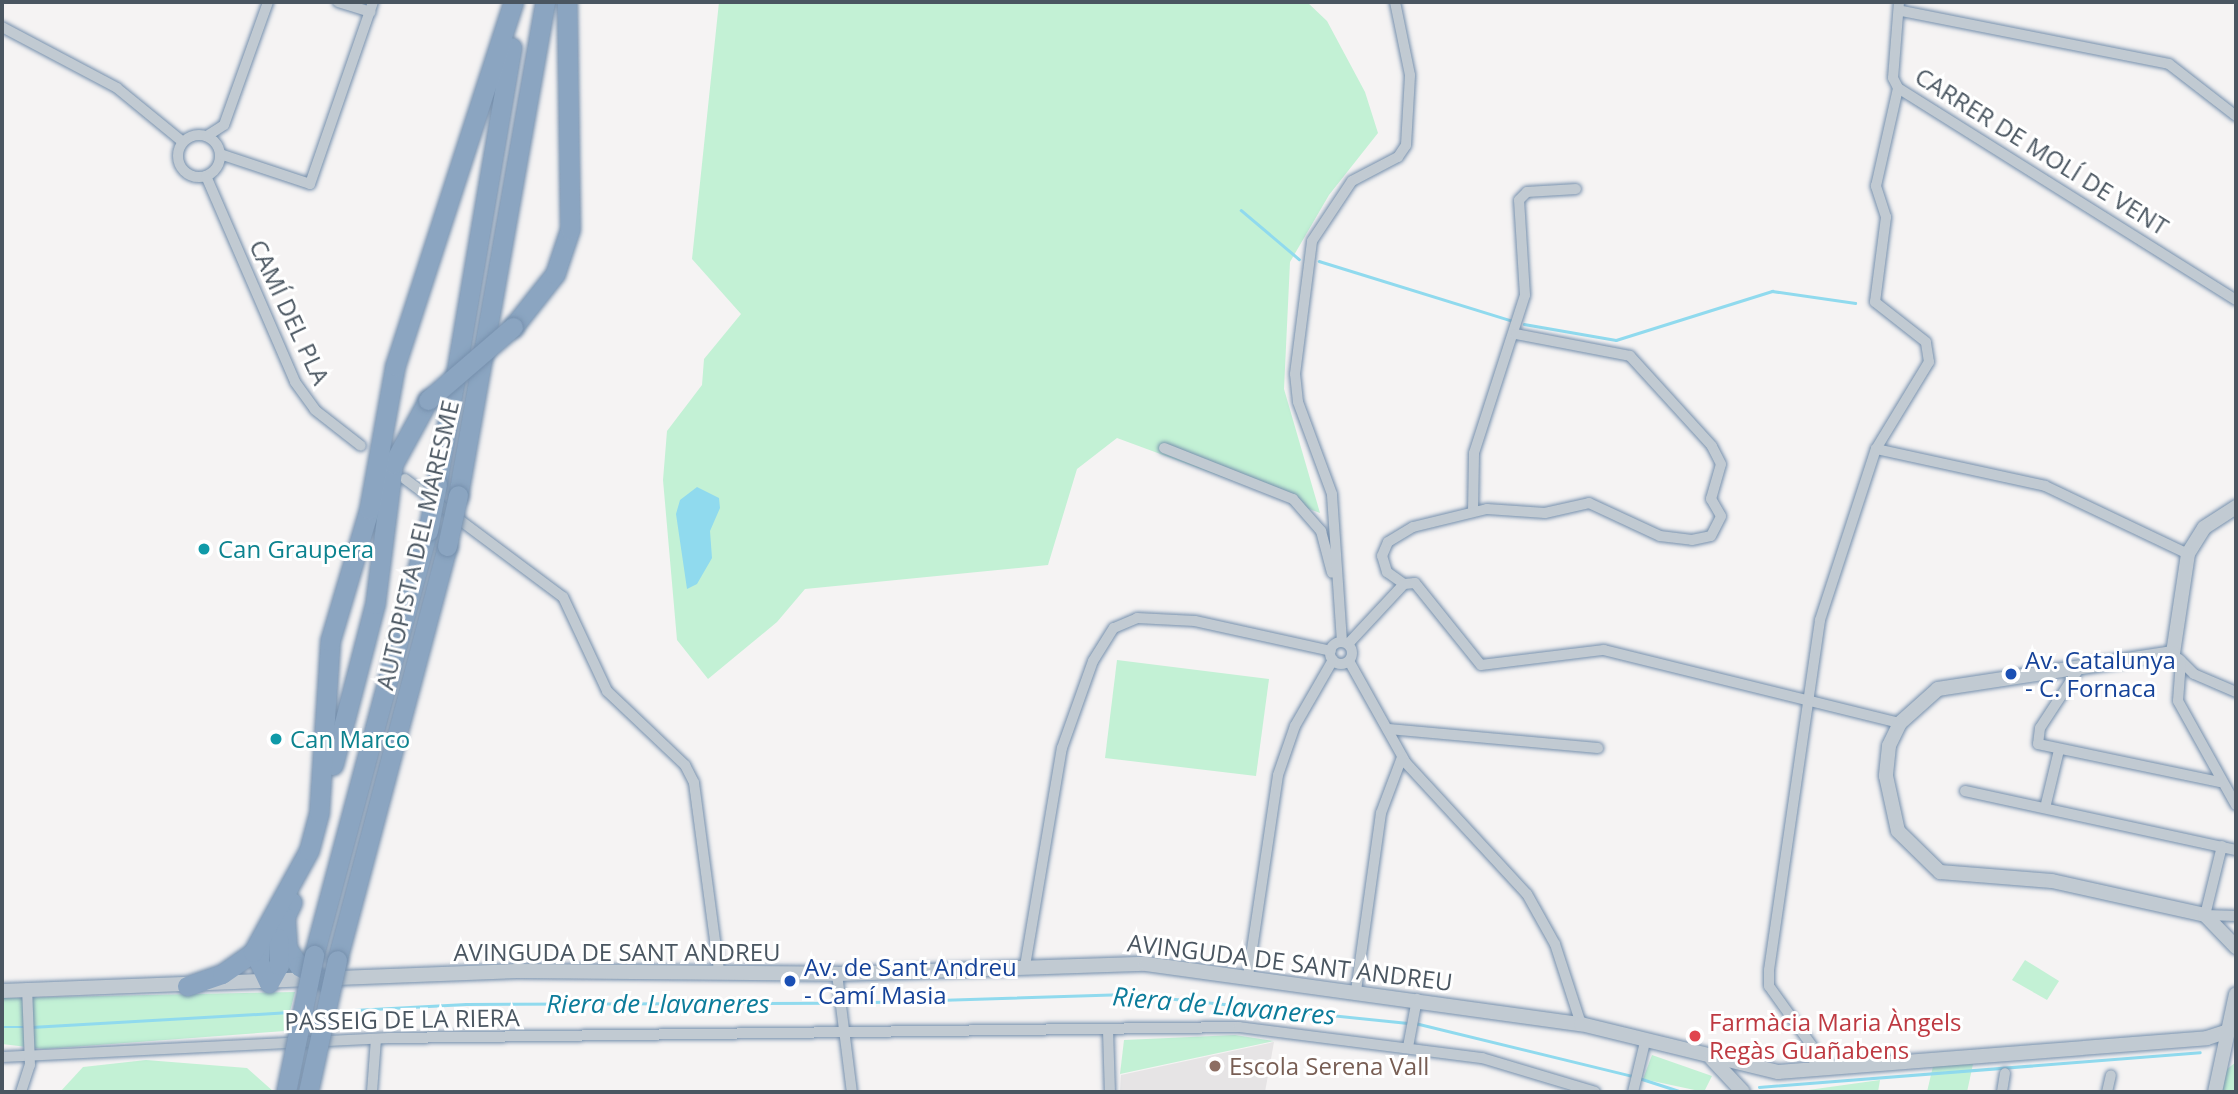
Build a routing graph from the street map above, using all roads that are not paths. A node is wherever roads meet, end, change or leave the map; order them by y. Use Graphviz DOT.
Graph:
graph roads {
  1 [pos="268,2"];
  2 [pos="338,2"];
  3 [pos="513,2"];
  4 [pos="523,2"];
  5 [pos="545,2"];
  6 [pos="566,2"];
  7 [pos="1395,2"];
  8 [pos="371,7"];
  9 [pos="1900,7"];
  10 [pos="2,27"];
  11 [pos="1898,88"];
  12 [pos="2236,117"];
  13 [pos="207,136"];
  14 [pos="183,142"];
  15 [pos="220,154"];
  16 [pos="206,176"];
  17 [pos="1576,189"];
  18 [pos="2236,300"];
  19 [pos="1516,334"];
  20 [pos="362,446"];
  21 [pos="1164,448"];
  22 [pos="1876,449"];
  23 [pos="405,479"];
  24 [pos="2236,507"];
  25 [pos="1473,512"];
  26 [pos="2188,554"];
  27 [pos="1404,584"];
  28 [pos="1335,586"];
  29 [pos="1345,643"];
  30 [pos="1332,656"];
  31 [pos="2177,657"];
  32 [pos="1349,662"];
  33 [pos="2078,670"];
  34 [pos="2236,692"];
  35 [pos="1807,698"];
  36 [pos="1900,723"];
  37 [pos="1388,729"];
  38 [pos="1598,748"];
  39 [pos="2059,750"];
  40 [pos="1402,757"];
  41 [pos="2220,782"];
  42 [pos="1965,791"];
  43 [pos="2236,805"];
  44 [pos="2045,808"];
  45 [pos="2222,846"];
  46 [pos="2236,850"];
  47 [pos="2205,915"];
  48 [pos="2236,916"];
  49 [pos="285,917"];
  50 [pos="260,942"];
  51 [pos="2236,947"];
  52 [pos="1025,967"];
  53 [pos="719,970"];
  54 [pos="837,974"];
  55 [pos="1248,976"];
  56 [pos="326,982"];
  57 [pos="269,983"];
  58 [pos="187,986"];
  59 [pos="27,988"];
  60 [pos="2,990"];
  61 [pos="1356,991"];
  62 [pos="2236,994"];
  63 [pos="1417,999"];
  64 [pos="1581,1024"];
  65 [pos="1108,1030"];
  66 [pos="845,1034"];
  67 [pos="376,1039"];
  68 [pos="1645,1042"];
  69 [pos="2230,1046"];
  70 [pos="1408,1047"];
  71 [pos="2,1057"];
  72 [pos="30,1057"];
  73 [pos="1711,1058"];
  74 [pos="1815,1067"];
  75 [pos="2005,1073"];
  76 [pos="2110,1075"];
  77 [pos="20,1092"];
  78 [pos="286,1092"];
  79 [pos="308,1092"];
  80 [pos="372,1092"];
  81 [pos="852,1092"];
  82 [pos="1110,1092"];
  83 [pos="1595,1092"];
  84 [pos="1633,1092"];
  85 [pos="1743,1092"];
  86 [pos="2002,1092"];
  87 [pos="2107,1092"];
  88 [pos="2215,1092"];
  1 -- 13 [label="street"];
  2 -- 8 [label="street"];
  3 -- 50 [label="highway"];
  4 -- 78 [label="highway, AUTOPISTA DEL MARESME, bridge"];
  5 -- 79 [label="highway, AUTOPISTA DEL MARESME, bridge"];
  6 -- 49 [label="highway, bridge"];
  7 -- 28 [label="street"];
  8 -- 15 [label="street"];
  9 -- 11 [label="street, CARRER DE MOLÍ DE VENT"];
  9 -- 12 [label="street"];
  10 -- 14 [label="street"];
  11 -- 18 [label="street, CARRER DE MOLÍ DE VENT"];
  11 -- 22 [label="street"];
  13 -- 14 [label="street"];
  13 -- 15 [label="street"];
  14 -- 16 [label="street"];
  15 -- 16 [label="street"];
  16 -- 20 [label="street, CAMÍ DEL PLA"];
  17 -- 19 [label="street"];
  19 -- 25 [label="street"];
  19 -- 25 [label="street"];
  21 -- 28 [label="street"];
  22 -- 26 [label="street"];
  22 -- 35 [label="street"];
  23 -- 53 [label="street"];
  24 -- 26 [label="street"];
  25 -- 27 [label="street"];
  26 -- 31 [label="street"];
  27 -- 29 [label="street"];
  27 -- 35 [label="street"];
  28 -- 29 [label="street"];
  29 -- 30 [label="street"];
  29 -- 32 [label="street"];
  30 -- 32 [label="street"];
  30 -- 52 [label="street"];
  30 -- 55 [label="street"];
  31 -- 33 [label="street"];
  31 -- 34 [label="street"];
  31 -- 41 [label="street"];
  32 -- 37 [label="street"];
  33 -- 36 [label="street"];
  33 -- 39 [label="street"];
  35 -- 36 [label="street"];
  35 -- 74 [label="street"];
  36 -- 47 [label="street"];
  37 -- 38 [label="street"];
  37 -- 40 [label="street"];
  39 -- 41 [label="street"];
  39 -- 44 [label="street"];
  40 -- 61 [label="street"];
  40 -- 64 [label="street"];
  41 -- 43 [label="street"];
  42 -- 44 [label="street"];
  44 -- 45 [label="street"];
  45 -- 46 [label="street"];
  45 -- 47 [label="street"];
  47 -- 48 [label="street"];
  47 -- 51 [label="street"];
  49 -- 56 [label="highway"];
  49 -- 57 [label="highway"];
  50 -- 57 [label="highway"];
  50 -- 58 [label="highway"];
  52 -- 54 [label="street, AVINGUDA DE SANT ANDREU"];
  52 -- 55 [label="street, AVINGUDA DE SANT ANDREU"];
  53 -- 54 [label="street, AVINGUDA DE SANT ANDREU"];
  53 -- 56 [label="street, AVINGUDA DE SANT ANDREU"];
  54 -- 66 [label="street"];
  55 -- 61 [label="street, AVINGUDA DE SANT ANDREU"];
  56 -- 57 [label="street, AVINGUDA DE SANT ANDREU"];
  57 -- 58 [label="street, AVINGUDA DE SANT ANDREU"];
  58 -- 59 [label="street, AVINGUDA DE SANT ANDREU"];
  59 -- 60 [label="street, AVINGUDA DE SANT ANDREU"];
  59 -- 72 [label="street"];
  61 -- 63 [label="street, AVINGUDA DE SANT ANDREU"];
  62 -- 69 [label="street"];
  63 -- 64 [label="street, AVINGUDA DE SANT ANDREU"];
  63 -- 70 [label="street"];
  64 -- 68 [label="street, AVINGUDA DE SANT ANDREU"];
  65 -- 66 [label="street, PASSEIG DE LA RIERA"];
  65 -- 70 [label="street, PASSEIG DE LA RIERA"];
  65 -- 82 [label="street"];
  66 -- 67 [label="street, PASSEIG DE LA RIERA"];
  66 -- 81 [label="street"];
  67 -- 72 [label="street, PASSEIG DE LA RIERA"];
  67 -- 80 [label="street"];
  68 -- 73 [label="street, AVINGUDA DE SANT ANDREU"];
  68 -- 84 [label="street"];
  69 -- 74 [label="street, AVINGUDA DE SANT ANDREU"];
  69 -- 88 [label="street"];
  70 -- 83 [label="street, PASSEIG DE LA RIERA"];
  71 -- 72 [label="street, PASSEIG DE LA RIERA"];
  72 -- 77 [label="street"];
  73 -- 74 [label="street, AVINGUDA DE SANT ANDREU"];
  73 -- 85 [label="street"];
  75 -- 86 [label="street"];
  76 -- 87 [label="street"];
}
